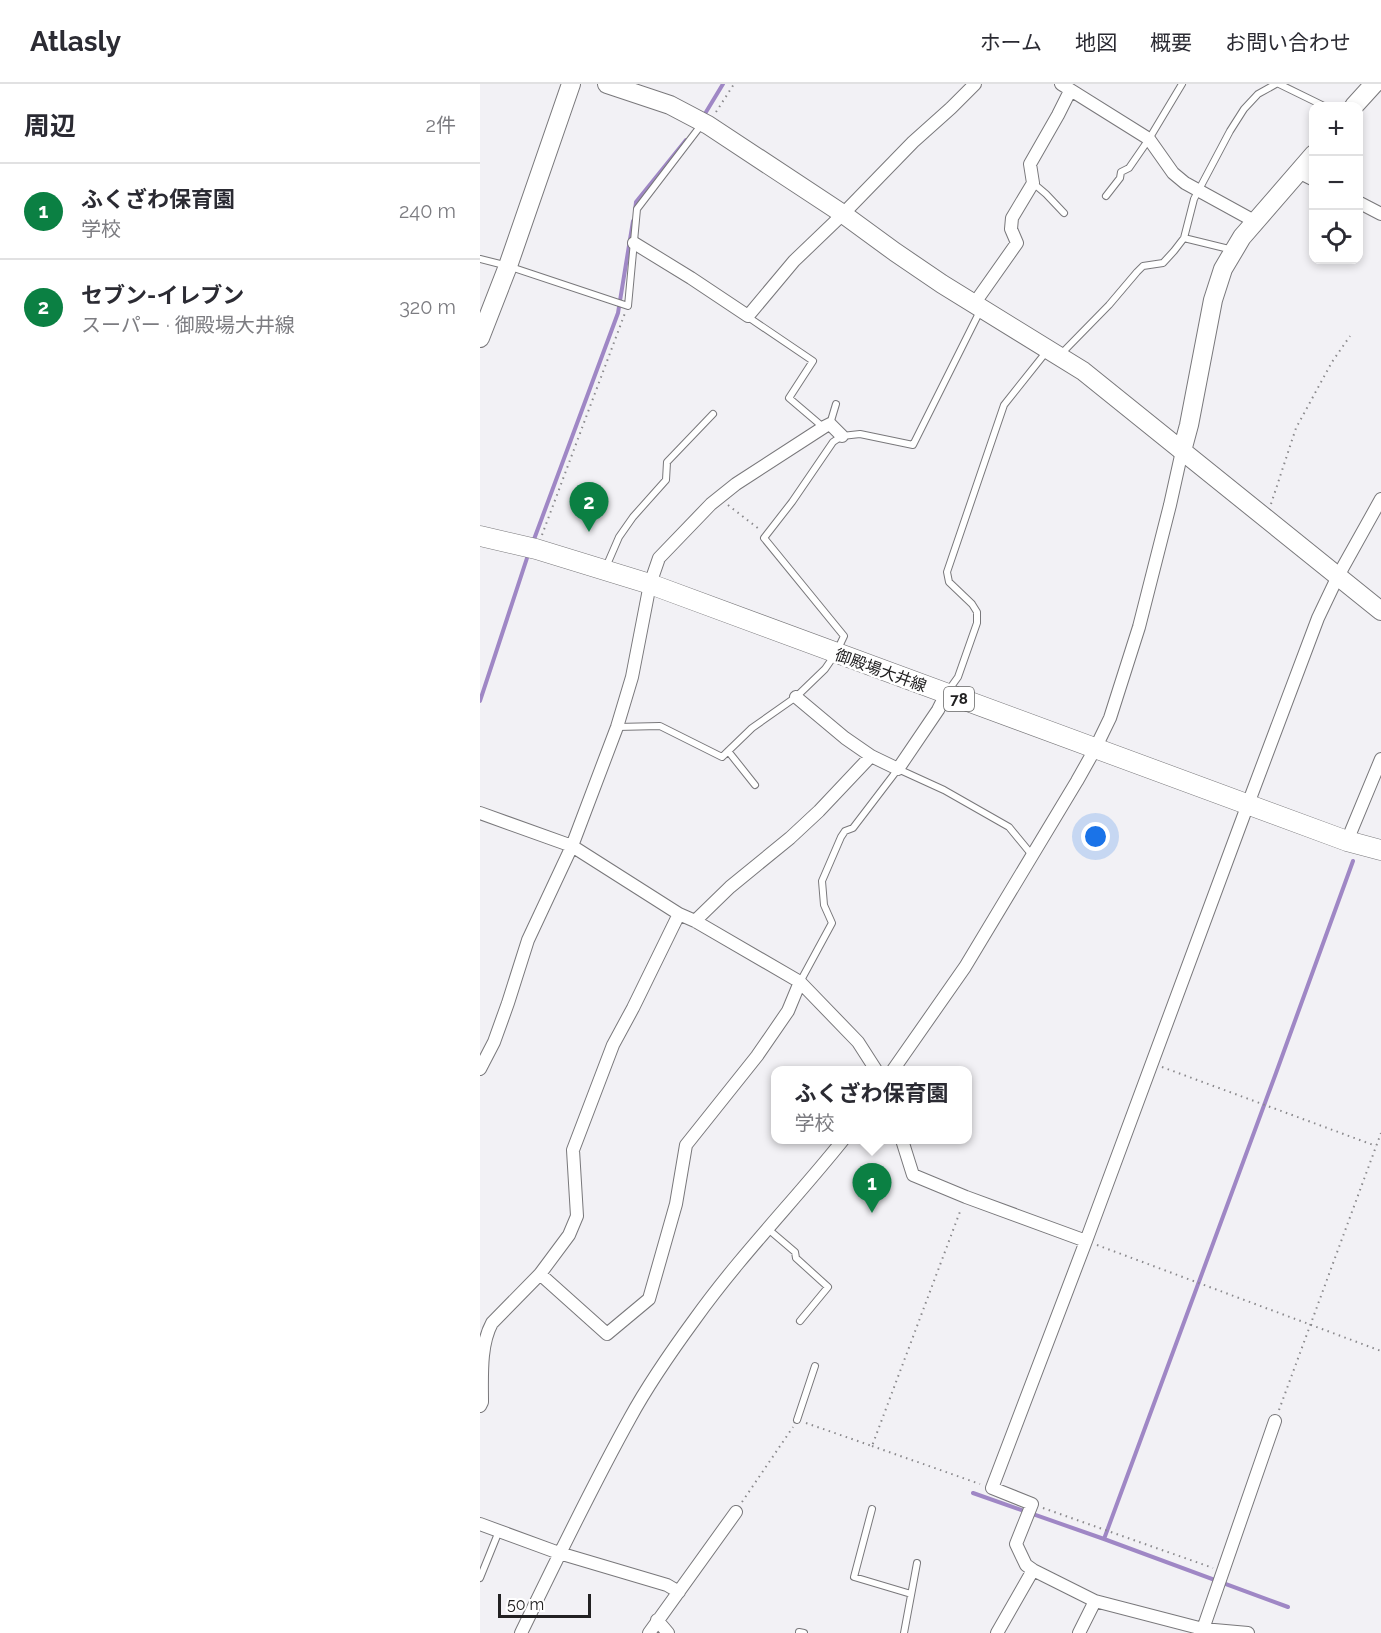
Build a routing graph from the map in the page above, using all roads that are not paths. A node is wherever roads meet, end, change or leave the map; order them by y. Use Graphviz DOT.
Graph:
graph roads {
  1 [pos="571,84"];
  2 [pos="607,84"];
  3 [pos="975,84"];
  4 [pos="1182,84"];
  5 [pos="1278,84"];
  6 [pos="1374,84"];
  7 [pos="1066,87"];
  8 [pos="1316,102"];
  9 [pos="1358,102"];
  10 [pos="706,124"];
  11 [pos="1149,140"];
  12 [pos="1313,156"];
  13 [pos="1306,176"];
  14 [pos="1033,183"];
  15 [pos="1198,191"];
  16 [pos="1106,196"];
  17 [pos="1363,204"];
  18 [pos="1064,213"];
  19 [pos="843,214"];
  20 [pos="1381,214"];
  21 [pos="1256,222"];
  22 [pos="1184,238"];
  23 [pos="634,243"];
  24 [pos="1233,250"];
  25 [pos="480,259"];
  26 [pos="508,266"];
  27 [pos="978,307"];
  28 [pos="748,316"];
  29 [pos="480,338"];
  30 [pos="1053,354"];
  31 [pos="836,404"];
  32 [pos="713,414"];
  33 [pos="827,426"];
  34 [pos="842,436"];
  35 [pos="1182,451"];
  36 [pos="1381,499"];
  37 [pos="480,536"];
  38 [pos="605,570"];
  39 [pos="1338,576"];
  40 [pos="650,584"];
  41 [pos="1381,611"];
  42 [pos="836,653"];
  43 [pos="946,694"];
  44 [pos="796,697"];
  45 [pos="617,727"];
  46 [pos="1095,749"];
  47 [pos="728,751"];
  48 [pos="871,756"];
  49 [pos="1381,759"];
  50 [pos="898,769"];
  51 [pos="754,785"];
  52 [pos="1248,804"];
  53 [pos="480,813"];
  54 [pos="1347,841"];
  55 [pos="572,846"];
  56 [pos="1381,850"];
  57 [pos="1032,855"];
  58 [pos="679,914"];
  59 [pos="694,921"];
  60 [pos="800,982"];
  61 [pos="873,1066"];
  62 [pos="896,1066"];
  63 [pos="480,1069"];
  64 [pos="840,1144"];
  65 [pos="903,1144"];
  66 [pos="768,1229"];
  67 [pos="1086,1241"];
  68 [pos="540,1274"];
  69 [pos="800,1321"];
  70 [pos="486,1322"];
  71 [pos="815,1366"];
  72 [pos="480,1406"];
  73 [pos="797,1420"];
  74 [pos="1275,1421"];
  75 [pos="872,1509"];
  76 [pos="736,1512"];
  77 [pos="480,1524"];
  78 [pos="499,1531"];
  79 [pos="559,1553"];
  80 [pos="917,1563"];
  81 [pos="1033,1570"];
  82 [pos="480,1578"];
  83 [pos="679,1592"];
  84 [pos="911,1594"];
  85 [pos="1095,1601"];
  86 [pos="657,1620"];
  87 [pos="1203,1629"];
  88 [pos="520,1633"];
  89 [pos="649,1633"];
  90 [pos="668,1633"];
  91 [pos="799,1633"];
  92 [pos="804,1633"];
  93 [pos="904,1633"];
  94 [pos="997,1633"];
  95 [pos="1079,1633"];
  96 [pos="1248,1633"];
  1 -- 26 [label="street"];
  2 -- 10 [label="street"];
  3 -- 19 [label="street"];
  4 -- 11 [label="lane"];
  5 -- 8 [label="lane"];
  5 -- 15 [label="lane"];
  6 -- 9 [label="street"];
  7 -- 11 [label="street"];
  7 -- 14 [label="street"];
  10 -- 19 [label="street"];
  10 -- 23 [label="lane"];
  11 -- 15 [label="street"];
  11 -- 16 [label="lane"];
  12 -- 13 [label="street"];
  13 -- 21 [label="street"];
  14 -- 18 [label="lane"];
  14 -- 27 [label="street"];
  15 -- 21 [label="street"];
  15 -- 22 [label="lane"];
  17 -- 20 [label="street"];
  19 -- 27 [label="street"];
  19 -- 28 [label="street"];
  21 -- 24 [label="street"];
  22 -- 24 [label="lane"];
  22 -- 30 [label="lane"];
  23 -- 26 [label="lane"];
  23 -- 28 [label="street"];
  24 -- 35 [label="street"];
  25 -- 26 [label="lane"];
  26 -- 29 [label="street"];
  27 -- 30 [label="street"];
  27 -- 34 [label="lane"];
  28 -- 33 [label="lane"];
  30 -- 35 [label="street"];
  30 -- 43 [label="lane"];
  31 -- 33 [label="lane"];
  32 -- 38 [label="lane"];
  33 -- 34 [label="street"];
  33 -- 40 [label="street"];
  34 -- 42 [label="lane"];
  35 -- 39 [label="street"];
  35 -- 46 [label="street"];
  36 -- 39 [label="street"];
  37 -- 38 [label="main road, 御殿場大井線 / 78"];
  38 -- 40 [label="main road, 御殿場大井線 / 78"];
  39 -- 41 [label="street"];
  39 -- 52 [label="street"];
  40 -- 42 [label="main road, 御殿場大井線 / 78"];
  40 -- 45 [label="street"];
  42 -- 43 [label="main road, 御殿場大井線 / 78"];
  42 -- 44 [label="lane"];
  43 -- 46 [label="main road, 御殿場大井線 / 78"];
  43 -- 50 [label="street"];
  44 -- 47 [label="lane"];
  44 -- 48 [label="street"];
  45 -- 47 [label="lane"];
  45 -- 55 [label="street"];
  46 -- 52 [label="main road, 御殿場大井線 / 78"];
  46 -- 57 [label="street"];
  47 -- 51 [label="lane"];
  48 -- 50 [label="street"];
  48 -- 59 [label="street"];
  49 -- 54 [label="street"];
  50 -- 57 [label="lane"];
  50 -- 60 [label="lane"];
  52 -- 54 [label="main road, 御殿場大井線 / 78"];
  52 -- 67 [label="street"];
  53 -- 55 [label="street"];
  54 -- 56 [label="main road, 御殿場大井線 / 78"];
  55 -- 58 [label="street"];
  55 -- 63 [label="street"];
  57 -- 62 [label="street"];
  58 -- 59 [label="street"];
  58 -- 68 [label="street"];
  59 -- 60 [label="street"];
  60 -- 61 [label="street"];
  60 -- 68 [label="street"];
  64 -- 66 [label="street"];
  65 -- 67 [label="street"];
  66 -- 69 [label="lane"];
  66 -- 79 [label="street"];
  67 -- 81 [label="street"];
  68 -- 70 [label="street"];
  70 -- 72 [label="street"];
  71 -- 73 [label="lane"];
  74 -- 87 [label="street"];
  75 -- 84 [label="lane"];
  76 -- 83 [label="street"];
  77 -- 78 [label="street"];
  78 -- 79 [label="street"];
  78 -- 82 [label="lane"];
  79 -- 83 [label="street"];
  79 -- 88 [label="street"];
  80 -- 84 [label="lane"];
  81 -- 85 [label="street"];
  81 -- 94 [label="street"];
  83 -- 86 [label="street"];
  84 -- 93 [label="lane"];
  85 -- 87 [label="street"];
  85 -- 95 [label="street"];
  86 -- 89 [label="street"];
  86 -- 90 [label="street"];
  87 -- 96 [label="street"];
  91 -- 92 [label="lane"];
}
